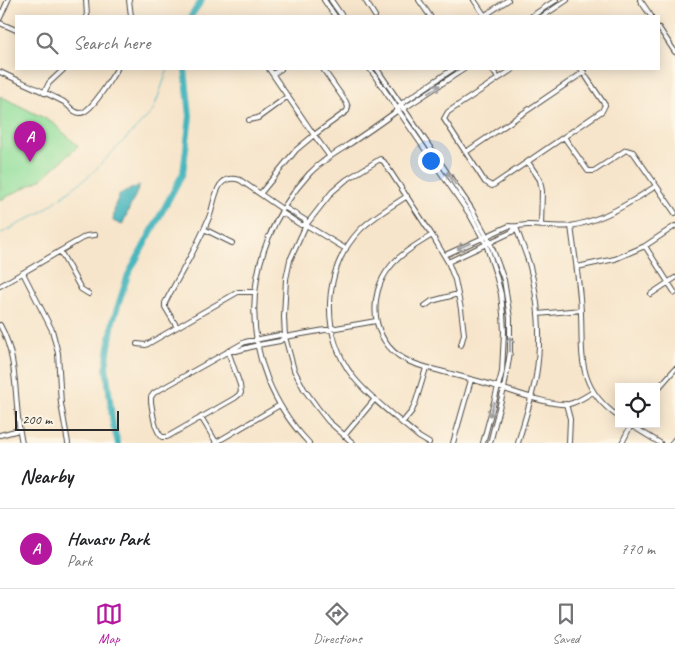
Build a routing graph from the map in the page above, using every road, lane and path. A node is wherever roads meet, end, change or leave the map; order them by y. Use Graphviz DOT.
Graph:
graph roads {
  1 [pos="8,0"];
  2 [pos="86,0"];
  3 [pos="129,0"];
  4 [pos="324,0"];
  5 [pos="331,0"];
  6 [pos="364,0"];
  7 [pos="419,0"];
  8 [pos="474,0"];
  9 [pos="508,0"];
  10 [pos="556,0"];
  11 [pos="567,0"];
  12 [pos="640,0"];
  13 [pos="87,15"];
  14 [pos="132,15"];
  15 [pos="334,15"];
  16 [pos="341,15"];
  17 [pos="375,15"];
  18 [pos="429,15"];
  19 [pos="483,15"];
  20 [pos="486,15"];
  21 [pos="534,15"];
  22 [pos="544,15"];
  23 [pos="650,15"];
  24 [pos="0,18"];
  25 [pos="0,24"];
  26 [pos="15,30"];
  27 [pos="660,30"];
  28 [pos="675,52"];
  29 [pos="63,70"];
  30 [pos="116,70"];
  31 [pos="270,70"];
  32 [pos="280,70"];
  33 [pos="325,70"];
  34 [pos="371,70"];
  35 [pos="378,70"];
  36 [pos="452,70"];
  37 [pos="462,70"];
  38 [pos="493,70"];
  39 [pos="501,70"];
  40 [pos="512,70"];
  41 [pos="583,70"];
  42 [pos="0,72"];
  43 [pos="273,74"];
  44 [pos="504,75"];
  45 [pos="498,78"];
  46 [pos="44,93"];
  47 [pos="288,96"];
  48 [pos="401,104"];
  49 [pos="404,108"];
  50 [pos="398,110"];
  51 [pos="249,120"];
  52 [pos="314,135"];
  53 [pos="564,137"];
  54 [pos="466,152"];
  55 [pos="330,157"];
  56 [pos="528,162"];
  57 [pos="656,186"];
  58 [pos="260,194"];
  59 [pos="407,196"];
  60 [pos="282,209"];
  61 [pos="675,213"];
  62 [pos="306,225"];
  63 [pos="541,226"];
  64 [pos="571,226"];
  65 [pos="675,226"];
  66 [pos="516,227"];
  67 [pos="204,229"];
  68 [pos="432,234"];
  69 [pos="95,235"];
  70 [pos="487,236"];
  71 [pos="482,238"];
  72 [pos="232,243"];
  73 [pos="488,243"];
  74 [pos="645,246"];
  75 [pos="346,249"];
  76 [pos="60,251"];
  77 [pos="445,255"];
  78 [pos="448,262"];
  79 [pos="577,267"];
  80 [pos="23,273"];
  81 [pos="675,278"];
  82 [pos="668,283"];
  83 [pos="0,286"];
  84 [pos="255,292"];
  85 [pos="675,293"];
  86 [pos="89,294"];
  87 [pos="458,294"];
  88 [pos="651,294"];
  89 [pos="425,306"];
  90 [pos="581,310"];
  91 [pos="538,314"];
  92 [pos="376,321"];
  93 [pos="0,325"];
  94 [pos="177,327"];
  95 [pos="332,329"];
  96 [pos="285,338"];
  97 [pos="257,339"];
  98 [pos="137,344"];
  99 [pos="461,344"];
  100 [pos="258,345"];
  101 [pos="228,351"];
  102 [pos="426,368"];
  103 [pos="675,369"];
  104 [pos="471,380"];
  105 [pos="660,386"];
  106 [pos="498,387"];
  107 [pos="504,389"];
  108 [pos="593,392"];
  109 [pos="531,397"];
  110 [pos="375,399"];
  111 [pos="566,404"];
  112 [pos="280,405"];
  113 [pos="615,414"];
  114 [pos="201,417"];
  115 [pos="402,423"];
  116 [pos="629,428"];
  117 [pos="635,428"];
  118 [pos="19,430"];
  119 [pos="0,435"];
  120 [pos="344,436"];
  121 [pos="675,439"];
  122 [pos="22,443"];
  123 [pos="68,443"];
  124 [pos="215,443"];
  125 [pos="309,443"];
  126 [pos="353,443"];
  127 [pos="429,443"];
  128 [pos="452,443"];
  129 [pos="483,443"];
  130 [pos="490,443"];
  131 [pos="518,443"];
  132 [pos="568,443"];
  133 [pos="622,443"];
  134 [pos="660,443"];
  135 [pos="672,443"];
  1 -- 24 [label="street"];
  2 -- 13 [label="street"];
  3 -- 14 [label="street"];
  4 -- 15 [label="street"];
  5 -- 16 [label="street"];
  6 -- 17 [label="street"];
  7 -- 18 [label="street"];
  8 -- 19 [label="street"];
  9 -- 20 [label="street"];
  10 -- 21 [label="street"];
  11 -- 22 [label="street"];
  12 -- 23 [label="street"];
  25 -- 26 [label="street"];
  27 -- 28 [label="street"];
  29 -- 46 [label="street"];
  30 -- 46 [label="street"];
  31 -- 43 [label="street"];
  32 -- 43 [label="street"];
  33 -- 52 [label="street"];
  34 -- 50 [label="street"];
  35 -- 48 [label="street"];
  36 -- 48 [label="street"];
  49 -- 37 [label="street, one-way"];
  38 -- 45 [label="street"];
  39 -- 44 [label="street"];
  40 -- 44 [label="street"];
  41 -- 53 [label="street"];
  41 -- 54 [label="street"];
  42 -- 46 [label="street"];
  43 -- 47 [label="street"];
  44 -- 45 [label="street"];
  45 -- 54 [label="street"];
  47 -- 51 [label="street"];
  47 -- 52 [label="street"];
  48 -- 49 [label="street"];
  48 -- 50 [label="street"];
  49 -- 50 [label="street"];
  70 -- 49 [label="street, one-way"];
  50 -- 55 [label="street"];
  50 -- 71 [label="street"];
  52 -- 55 [label="street"];
  52 -- 58 [label="street"];
  53 -- 56 [label="street"];
  53 -- 57 [label="street"];
  54 -- 56 [label="street"];
  55 -- 60 [label="street"];
  56 -- 63 [label="street"];
  57 -- 61 [label="street"];
  57 -- 64 [label="street"];
  58 -- 60 [label="street"];
  58 -- 67 [label="street"];
  59 -- 62 [label="street"];
  59 -- 68 [label="street"];
  59 -- 75 [label="street"];
  60 -- 62 [label="street"];
  60 -- 84 [label="street"];
  62 -- 75 [label="street"];
  62 -- 96 [label="street"];
  63 -- 64 [label="street"];
  63 -- 66 [label="street"];
  64 -- 79 [label="street"];
  65 -- 74 [label="street"];
  66 -- 70 [label="street"];
  66 -- 73 [label="street"];
  66 -- 91 [label="street"];
  67 -- 72 [label="street"];
  67 -- 94 [label="street"];
  68 -- 77 [label="street"];
  68 -- 92 [label="street"];
  69 -- 76 [label="street"];
  70 -- 71 [label="street"];
  70 -- 73 [label="street"];
  71 -- 73 [label="street"];
  71 -- 77 [label="street, one-way"];
  73 -- 78 [label="street"];
  73 -- 106 [label="street"];
  107 -- 73 [label="street, one-way"];
  74 -- 79 [label="street"];
  74 -- 82 [label="street"];
  75 -- 95 [label="street"];
  76 -- 80 [label="street"];
  76 -- 86 [label="street"];
  77 -- 78 [label="street"];
  78 -- 87 [label="street"];
  79 -- 90 [label="street"];
  80 -- 83 [label="street"];
  80 -- 123 [label="street"];
  81 -- 82 [label="street"];
  82 -- 85 [label="street"];
  82 -- 88 [label="street"];
  84 -- 94 [label="street"];
  84 -- 97 [label="street"];
  87 -- 89 [label="street"];
  87 -- 99 [label="street"];
  90 -- 91 [label="street"];
  90 -- 108 [label="street"];
  91 -- 109 [label="street"];
  92 -- 95 [label="street"];
  92 -- 102 [label="street"];
  93 -- 118 [label="street"];
  94 -- 98 [label="street"];
  95 -- 96 [label="street"];
  95 -- 110 [label="street"];
  96 -- 97 [label="street"];
  96 -- 100 [label="street"];
  96 -- 120 [label="street"];
  97 -- 100 [label="street"];
  97 -- 101 [label="street"];
  100 -- 101 [label="street"];
  100 -- 112 [label="street"];
  101 -- 114 [label="street"];
  101 -- 114 [label="street"];
  102 -- 104 [label="street"];
  102 -- 115 [label="street"];
  103 -- 105 [label="street"];
  104 -- 106 [label="street"];
  104 -- 128 [label="street"];
  106 -- 107 [label="street"];
  106 -- 129 [label="street, one-way"];
  107 -- 109 [label="street"];
  107 -- 130 [label="street"];
  108 -- 111 [label="street"];
  108 -- 113 [label="street"];
  109 -- 111 [label="street"];
  109 -- 131 [label="street"];
  110 -- 115 [label="street"];
  110 -- 120 [label="street"];
  111 -- 132 [label="street"];
  112 -- 124 [label="street"];
  112 -- 125 [label="street"];
  114 -- 124 [label="street"];
  115 -- 127 [label="street"];
  116 -- 133 [label="street"];
  117 -- 134 [label="street"];
  118 -- 119 [label="street"];
  118 -- 122 [label="street"];
  120 -- 126 [label="street"];
  121 -- 135 [label="street"];
}
